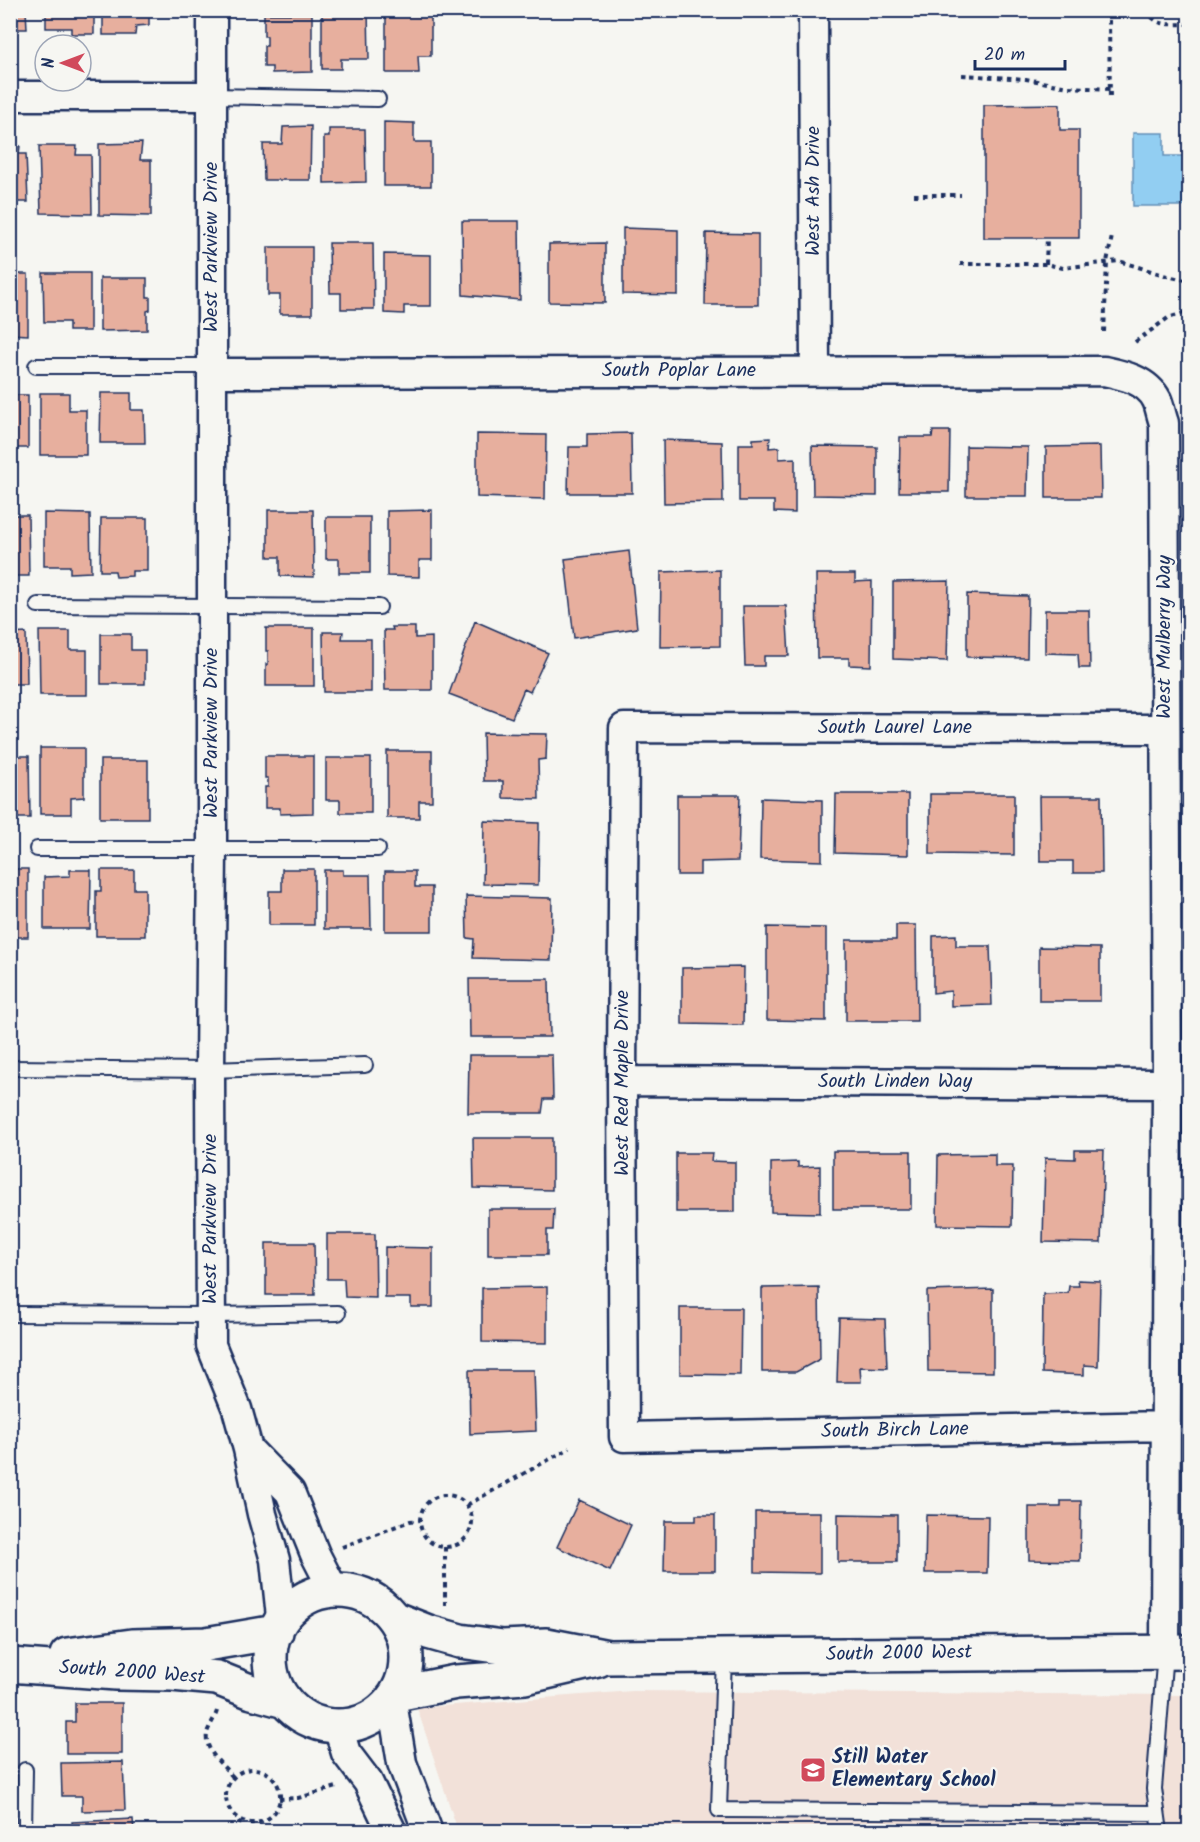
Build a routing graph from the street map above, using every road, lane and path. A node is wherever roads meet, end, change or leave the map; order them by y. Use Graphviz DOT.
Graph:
graph roads {
  1 [pos="212,10"];
  2 [pos="813,10"];
  3 [pos="1146,10"];
  4 [pos="1109,21"];
  5 [pos="1190,24"];
  6 [pos="962,75"];
  7 [pos="1110,88"];
  8 [pos="10,96"];
  9 [pos="212,96"];
  10 [pos="378,99"];
  11 [pos="1110,101"];
  12 [pos="914,195"];
  13 [pos="961,195"];
  14 [pos="1112,236"];
  15 [pos="1047,237"];
  16 [pos="1107,262"];
  17 [pos="960,264"];
  18 [pos="1046,264"];
  19 [pos="1190,281"];
  20 [pos="1190,311"];
  21 [pos="1104,332"];
  22 [pos="1135,342"];
  23 [pos="36,366"];
  24 [pos="212,370"];
  25 [pos="815,371"];
  26 [pos="1143,385"];
  27 [pos="38,605"];
  28 [pos="212,606"];
  29 [pos="379,607"];
  30 [pos="624,728"];
  31 [pos="1165,729"];
  32 [pos="212,848"];
  33 [pos="36,849"];
  34 [pos="378,849"];
  35 [pos="365,1065"];
  36 [pos="10,1068"];
  37 [pos="210,1070"];
  38 [pos="622,1081"];
  39 [pos="1167,1084"];
  40 [pos="338,1313"];
  41 [pos="10,1314"];
  42 [pos="211,1316"];
  43 [pos="1166,1425"];
  44 [pos="624,1437"];
  45 [pos="570,1448"];
  46 [pos="248,1449"];
  47 [pos="467,1505"];
  48 [pos="420,1520"];
  49 [pos="445,1546"];
  50 [pos="341,1547"];
  51 [pos="333,1589"];
  52 [pos="445,1615"];
  53 [pos="395,1619"];
  54 [pos="279,1624"];
  55 [pos="1177,1651"];
  56 [pos="724,1656"];
  57 [pos="608,1657"];
  58 [pos="10,1663"];
  59 [pos="394,1698"];
  60 [pos="218,1700"];
  61 [pos="285,1701"];
  62 [pos="338,1727"];
  63 [pos="24,1770"];
  64 [pos="233,1777"];
  65 [pos="338,1787"];
  66 [pos="279,1799"];
  67 [pos="1157,1813"];
  68 [pos="241,1821"];
  69 [pos="24,1832"];
  70 [pos="234,1832"];
  71 [pos="392,1832"];
  72 [pos="428,1832"];
  73 [pos="1160,1832"];
  1 -- 9 [label="street, West Parkview Drive"];
  2 -- 25 [label="street, West Ash Drive"];
  3 -- 5 [label="path"];
  4 -- 7 [label="path"];
  6 -- 7 [label="path"];
  7 -- 11 [label="path"];
  8 -- 9 [label="street"];
  9 -- 10 [label="lane"];
  9 -- 24 [label="street, West Parkview Drive"];
  12 -- 13 [label="path"];
  14 -- 16 [label="path"];
  15 -- 18 [label="path"];
  16 -- 18 [label="path"];
  16 -- 19 [label="path"];
  16 -- 21 [label="path"];
  17 -- 18 [label="path"];
  20 -- 22 [label="path"];
  23 -- 24 [label="lane"];
  24 -- 25 [label="street, South Poplar Lane"];
  24 -- 28 [label="street, West Parkview Drive"];
  25 -- 26 [label="street, South Poplar Lane"];
  26 -- 31 [label="street, West Mulberry Way"];
  27 -- 28 [label="lane"];
  28 -- 29 [label="lane"];
  28 -- 32 [label="street, West Parkview Drive"];
  30 -- 31 [label="street, South Laurel Lane"];
  30 -- 38 [label="street, West Red Maple Drive"];
  31 -- 39 [label="street, West Mulberry Way"];
  32 -- 33 [label="lane"];
  32 -- 34 [label="lane"];
  32 -- 37 [label="street, West Parkview Drive"];
  35 -- 37 [label="lane"];
  36 -- 37 [label="lane"];
  37 -- 42 [label="street, West Parkview Drive"];
  38 -- 39 [label="street, South Linden Way"];
  38 -- 44 [label="street, West Red Maple Drive"];
  39 -- 43 [label="street, West Mulberry Way"];
  40 -- 42 [label="lane"];
  41 -- 42 [label="lane"];
  42 -- 46 [label="street, West Parkview Drive"];
  43 -- 44 [label="street, South Birch Lane"];
  43 -- 55 [label="street, West Mulberry Way"];
  45 -- 47 [label="path"];
  46 -- 51 [label="street, West Parkview Drive"];
  46 -- 54 [label="street, West Parkview Drive"];
  47 -- 48 [label="path"];
  47 -- 49 [label="path"];
  48 -- 49 [label="path"];
  48 -- 50 [label="path"];
  49 -- 52 [label="path"];
  51 -- 53 [label="street"];
  51 -- 54 [label="street"];
  53 -- 57 [label="street, South 2000 West"];
  53 -- 59 [label="street"];
  54 -- 58 [label="street, South 2000 West"];
  54 -- 61 [label="street"];
  55 -- 56 [label="street, South 2000 West"];
  55 -- 67 [label="lane"];
  56 -- 57 [label="street, South 2000 West"];
  56 -- 67 [label="lane"];
  57 -- 59 [label="street, South 2000 West"];
  58 -- 61 [label="street, South 2000 West"];
  59 -- 62 [label="street"];
  59 -- 72 [label="street"];
  60 -- 64 [label="path"];
  61 -- 62 [label="street"];
  62 -- 71 [label="street"];
  63 -- 69 [label="lane"];
  64 -- 66 [label="path"];
  64 -- 68 [label="path"];
  65 -- 66 [label="path"];
  66 -- 68 [label="path"];
  67 -- 73 [label="lane"];
  68 -- 70 [label="path"];
}
